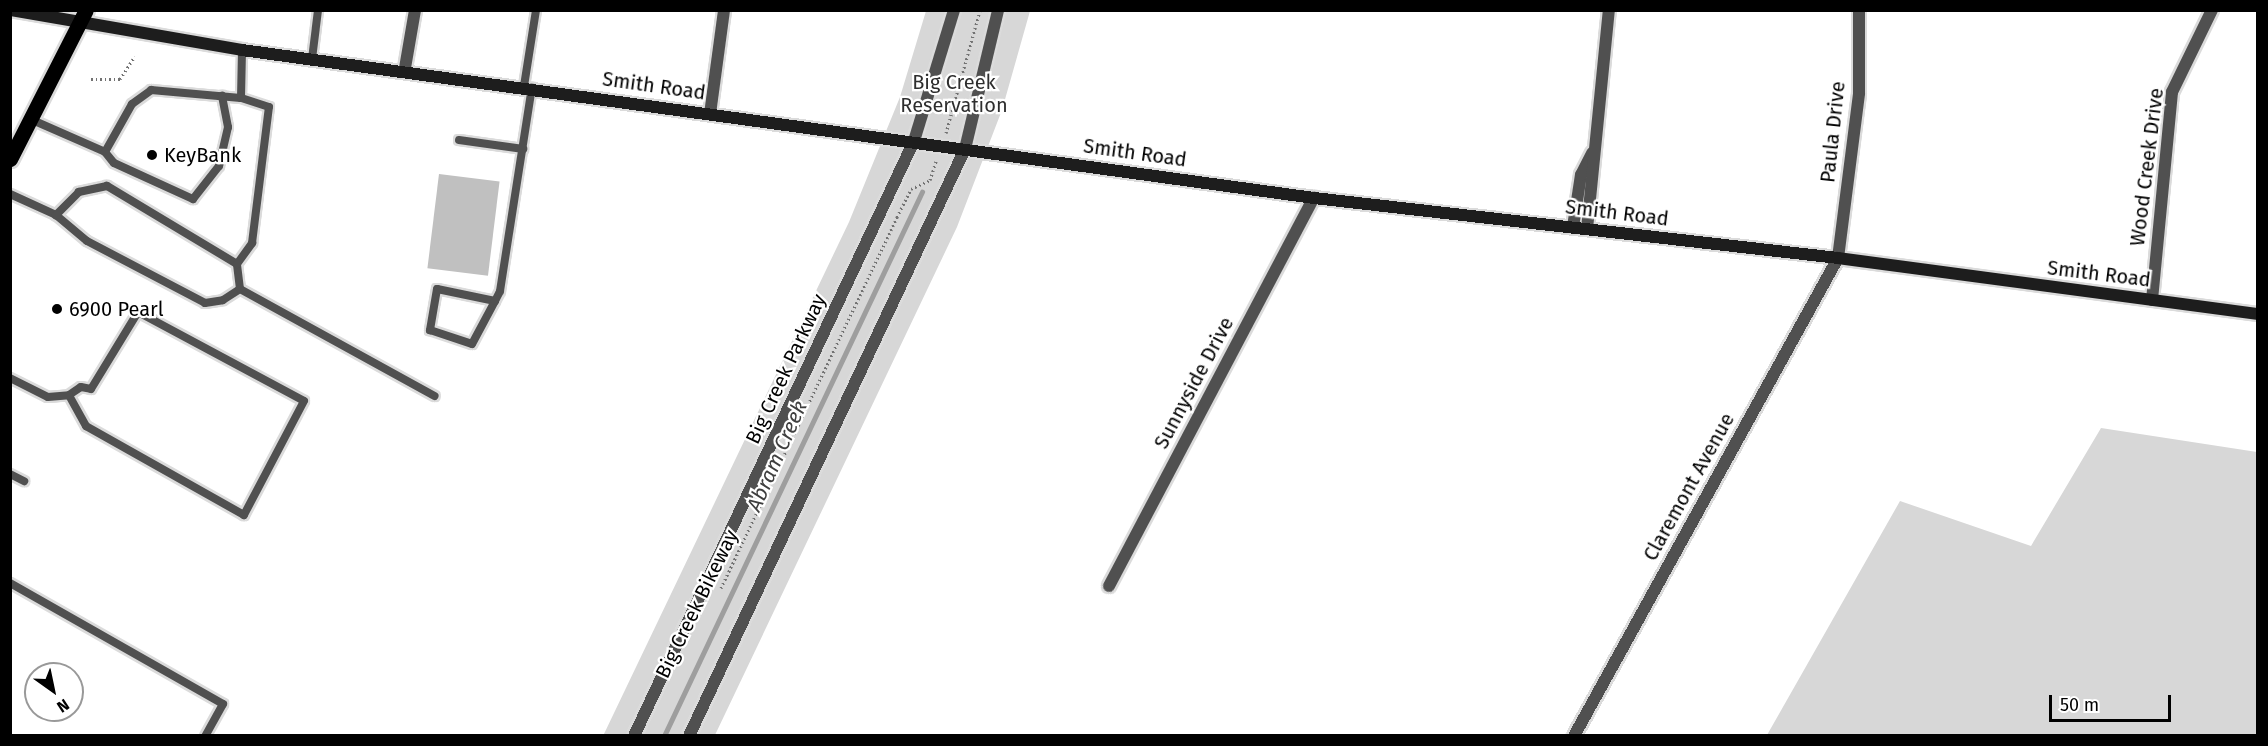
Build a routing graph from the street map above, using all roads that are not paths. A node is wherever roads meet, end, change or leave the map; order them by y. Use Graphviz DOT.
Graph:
graph roads {
  1 [pos="11,10"];
  2 [pos="86,10"];
  3 [pos="318,10"];
  4 [pos="414,10"];
  5 [pos="536,10"];
  6 [pos="724,10"];
  7 [pos="954,10"];
  8 [pos="998,10"];
  9 [pos="1610,10"];
  10 [pos="1858,10"];
  11 [pos="2212,10"];
  12 [pos="78,25"];
  13 [pos="242,50"];
  14 [pos="312,59"];
  15 [pos="405,68"];
  16 [pos="528,87"];
  17 [pos="222,96"];
  18 [pos="241,98"];
  19 [pos="710,114"];
  20 [pos="30,119"];
  21 [pos="459,140"];
  22 [pos="914,141"];
  23 [pos="522,149"];
  24 [pos="965,149"];
  25 [pos="13,150"];
  26 [pos="105,152"];
  27 [pos="1592,152"];
  28 [pos="10,194"];
  29 [pos="1314,198"];
  30 [pos="56,215"];
  31 [pos="1573,227"];
  32 [pos="1587,229"];
  33 [pos="1839,258"];
  34 [pos="237,264"];
  35 [pos="240,289"];
  36 [pos="2152,300"];
  37 [pos="495,301"];
  38 [pos="2258,314"];
  39 [pos="10,378"];
  40 [pos="69,395"];
  41 [pos="435,396"];
  42 [pos="10,474"];
  43 [pos="24,481"];
  44 [pos="10,584"];
  45 [pos="1108,586"];
  46 [pos="206,735"];
  47 [pos="634,735"];
  48 [pos="689,735"];
  49 [pos="1574,735"];
  1 -- 12 [label="main road, Smith Road"];
  2 -- 12 [label="main road"];
  3 -- 14 [label="lane"];
  4 -- 15 [label="street"];
  5 -- 16 [label="lane"];
  6 -- 19 [label="street"];
  7 -- 22 [label="street, Big Creek Parkway"];
  8 -- 24 [label="street"];
  9 -- 27 [label="street"];
  10 -- 33 [label="street, Paula Drive"];
  11 -- 36 [label="street, Wood Creek Drive"];
  12 -- 13 [label="main road, Smith Road"];
  12 -- 20 [label="main road"];
  13 -- 14 [label="main road, Smith Road"];
  13 -- 18 [label="lane"];
  14 -- 15 [label="main road, Smith Road"];
  15 -- 16 [label="main road, Smith Road"];
  16 -- 19 [label="main road, Smith Road"];
  16 -- 23 [label="lane"];
  17 -- 18 [label="lane"];
  17 -- 26 [label="lane"];
  17 -- 26 [label="lane"];
  18 -- 34 [label="lane"];
  19 -- 22 [label="main road, Smith Road"];
  20 -- 25 [label="main road"];
  20 -- 26 [label="lane"];
  21 -- 23 [label="lane"];
  22 -- 24 [label="main road, Smith Road"];
  22 -- 47 [label="street, Big Creek Parkway"];
  23 -- 37 [label="lane"];
  24 -- 29 [label="main road, Smith Road"];
  24 -- 48 [label="street"];
  27 -- 31 [label="street"];
  27 -- 32 [label="street"];
  28 -- 30 [label="lane"];
  29 -- 31 [label="main road, Smith Road"];
  29 -- 45 [label="street, Sunnyside Drive"];
  30 -- 34 [label="lane"];
  30 -- 35 [label="lane"];
  31 -- 32 [label="main road, Smith Road"];
  32 -- 33 [label="main road, Smith Road"];
  33 -- 36 [label="main road, Smith Road"];
  33 -- 49 [label="street, Claremont Avenue"];
  34 -- 35 [label="lane"];
  35 -- 41 [label="lane"];
  36 -- 38 [label="main road, Smith Road"];
  37 -- 37 [label="lane"];
  39 -- 40 [label="lane"];
  40 -- 40 [label="lane"];
  42 -- 43 [label="lane"];
  44 -- 46 [label="lane"];
}
